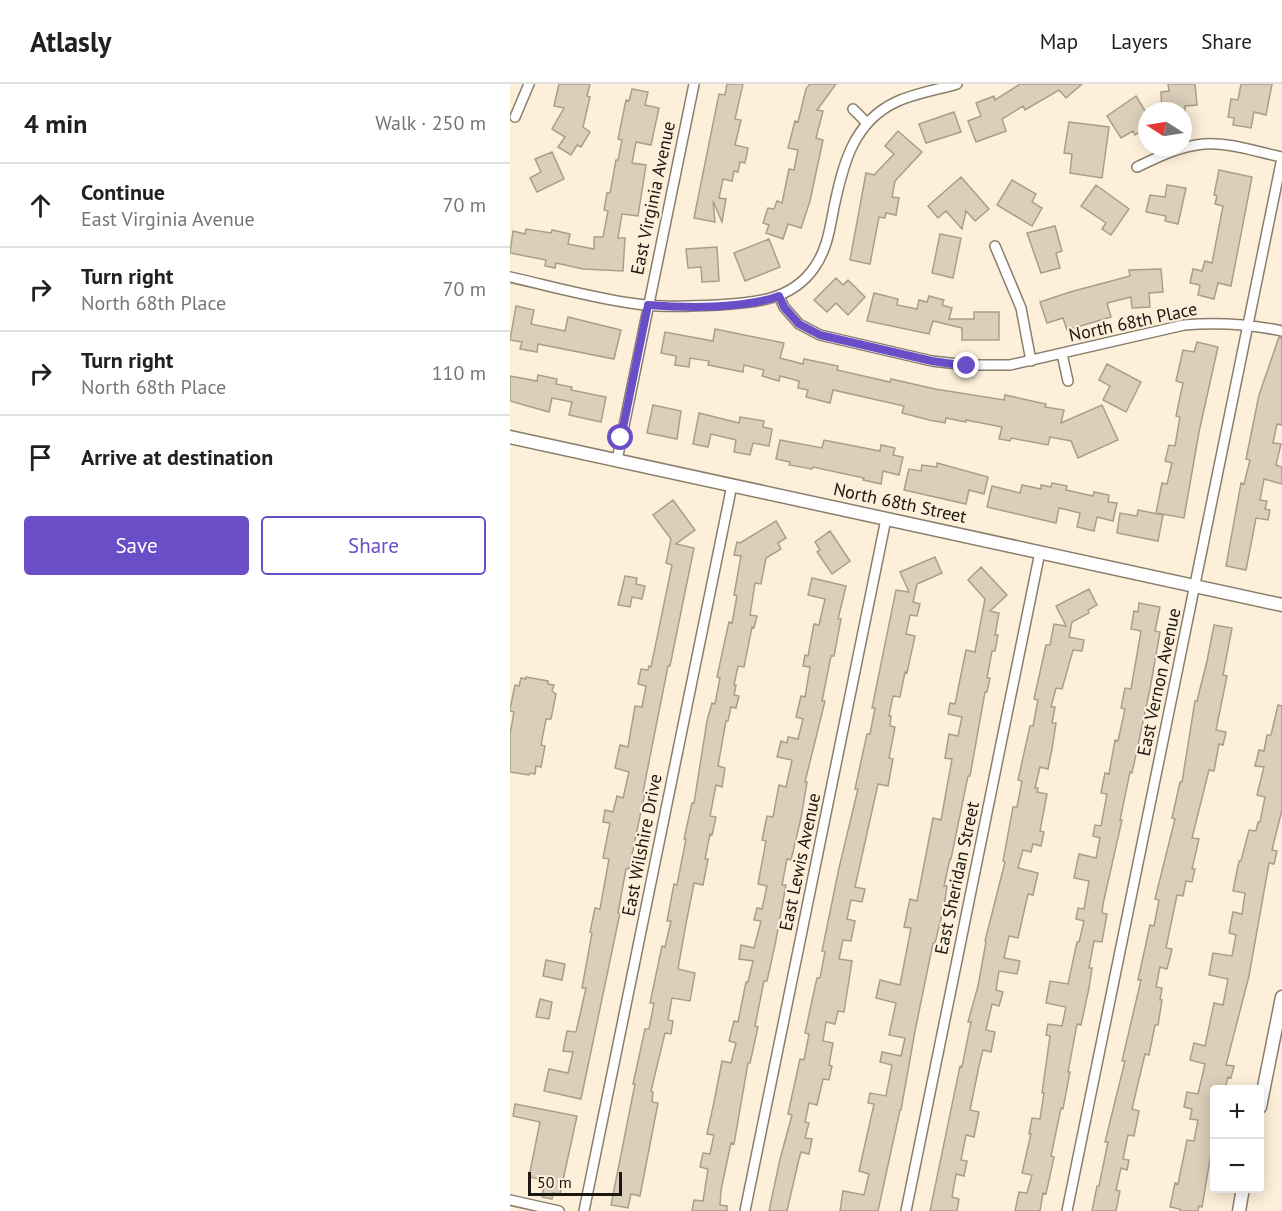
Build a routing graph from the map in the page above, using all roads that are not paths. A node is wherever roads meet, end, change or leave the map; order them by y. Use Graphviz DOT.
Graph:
graph roads {
  1 [pos="529,84"];
  2 [pos="694,84"];
  3 [pos="957,84"];
  4 [pos="853,109"];
  5 [pos="515,117"];
  6 [pos="867,123"];
  7 [pos="1282,158"];
  8 [pos="1137,166"];
  9 [pos="995,246"];
  10 [pos="510,277"];
  11 [pos="779,296"];
  12 [pos="648,305"];
  13 [pos="1249,326"];
  14 [pos="1282,331"];
  15 [pos="1062,354"];
  16 [pos="1031,361"];
  17 [pos="1068,381"];
  18 [pos="510,437"];
  19 [pos="617,460"];
  20 [pos="732,485"];
  21 [pos="886,519"];
  22 [pos="1041,552"];
  23 [pos="1196,586"];
  24 [pos="1282,605"];
  25 [pos="1282,997"];
  26 [pos="1264,1087"];
  27 [pos="1242,1193"];
  28 [pos="510,1200"];
  29 [pos="558,1211"];
  30 [pos="584,1211"];
  31 [pos="745,1211"];
  32 [pos="906,1211"];
  33 [pos="1068,1211"];
  34 [pos="1239,1211"];
  1 -- 5 [label="street"];
  2 -- 12 [label="street, East Virginia Avenue"];
  3 -- 6 [label="street"];
  4 -- 6 [label="street"];
  6 -- 11 [label="street"];
  7 -- 8 [label="street"];
  7 -- 13 [label="street, East Vernon Avenue"];
  9 -- 16 [label="street"];
  10 -- 12 [label="street"];
  11 -- 12 [label="street"];
  11 -- 16 [label="street, North 68th Place"];
  12 -- 19 [label="street, East Virginia Avenue"];
  13 -- 14 [label="street, North 68th Place"];
  13 -- 15 [label="street, North 68th Place"];
  13 -- 23 [label="street, East Vernon Avenue"];
  15 -- 16 [label="street, North 68th Place"];
  15 -- 17 [label="street, North 68th Place"];
  18 -- 19 [label="street, North 68th Street"];
  19 -- 20 [label="street, North 68th Street"];
  20 -- 21 [label="street, North 68th Street"];
  20 -- 30 [label="street, East Wilshire Drive"];
  21 -- 22 [label="street, North 68th Street"];
  21 -- 31 [label="street, East Lewis Avenue"];
  22 -- 23 [label="street, North 68th Street"];
  22 -- 32 [label="street, East Sheridan Street"];
  23 -- 24 [label="street, North 68th Street"];
  23 -- 33 [label="street, East Vernon Avenue"];
  25 -- 26 [label="street"];
  27 -- 34 [label="street"];
  28 -- 29 [label="street"];
}
